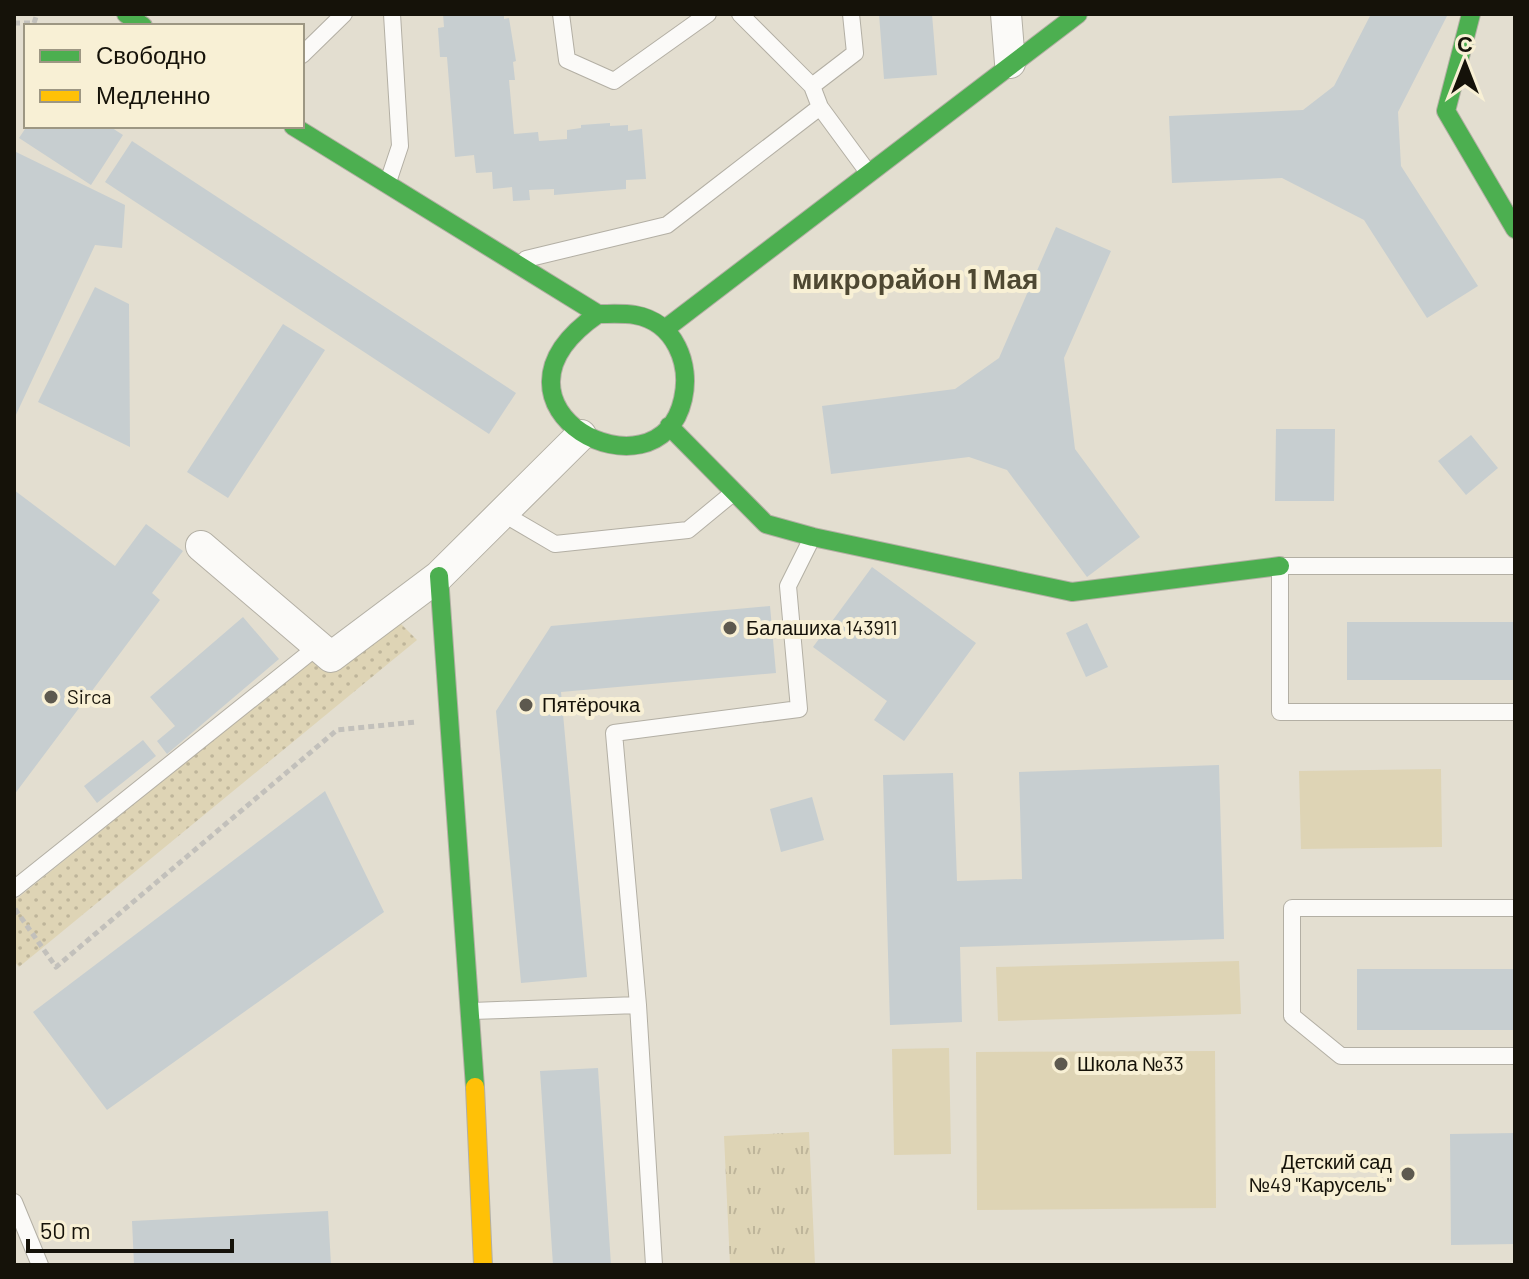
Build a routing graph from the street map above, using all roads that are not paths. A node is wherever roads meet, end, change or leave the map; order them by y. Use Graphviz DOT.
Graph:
graph roads {
  1 [pos="344,14"];
  2 [pos="392,14"];
  3 [pos="561,14"];
  4 [pos="708,14"];
  5 [pos="740,14"];
  6 [pos="851,14"];
  7 [pos="1006,14"];
  8 [pos="1078,14"];
  9 [pos="1471,14"];
  10 [pos="304,53"];
  11 [pos="1010,63"];
  12 [pos="812,86"];
  13 [pos="820,107"];
  14 [pos="296,128"];
  15 [pos="871,175"];
  16 [pos="387,184"];
  17 [pos="1515,229"];
  18 [pos="514,260"];
  19 [pos="598,314"];
  20 [pos="665,329"];
  21 [pos="669,426"];
  22 [pos="581,435"];
  23 [pos="734,492"];
  24 [pos="502,513"];
  25 [pos="813,537"];
  26 [pos="201,546"];
  27 [pos="1280,566"];
  28 [pos="1515,566"];
  29 [pos="439,576"];
  30 [pos="318,646"];
  31 [pos="1515,712"];
  32 [pos="14,889"];
  33 [pos="1515,908"];
  34 [pos="638,1005"];
  35 [pos="471,1011"];
  36 [pos="1515,1056"];
  37 [pos="14,1202"];
  38 [pos="40,1265"];
  39 [pos="483,1265"];
  40 [pos="654,1265"];
  1 -- 10 [label="lane"];
  2 -- 16 [label="lane"];
  3 -- 4 [label="lane"];
  5 -- 12 [label="lane"];
  6 -- 12 [label="lane"];
  7 -- 11 [label="street"];
  8 -- 11 [label="street"];
  9 -- 17 [label="street"];
  11 -- 15 [label="street"];
  12 -- 13 [label="lane"];
  13 -- 15 [label="lane"];
  13 -- 18 [label="lane"];
  14 -- 16 [label="street"];
  15 -- 20 [label="street"];
  16 -- 18 [label="street"];
  18 -- 19 [label="street"];
  19 -- 20 [label="street"];
  19 -- 22 [label="street"];
  20 -- 21 [label="street"];
  21 -- 22 [label="street"];
  21 -- 23 [label="street"];
  22 -- 24 [label="street"];
  23 -- 24 [label="lane"];
  23 -- 25 [label="street"];
  24 -- 29 [label="street"];
  25 -- 27 [label="street"];
  25 -- 34 [label="lane"];
  26 -- 30 [label="street"];
  27 -- 28 [label="lane"];
  27 -- 31 [label="lane"];
  29 -- 30 [label="street"];
  29 -- 35 [label="street"];
  30 -- 32 [label="lane"];
  33 -- 36 [label="lane"];
  34 -- 35 [label="lane"];
  34 -- 40 [label="lane"];
  35 -- 39 [label="street"];
  37 -- 38 [label="lane"];
}
